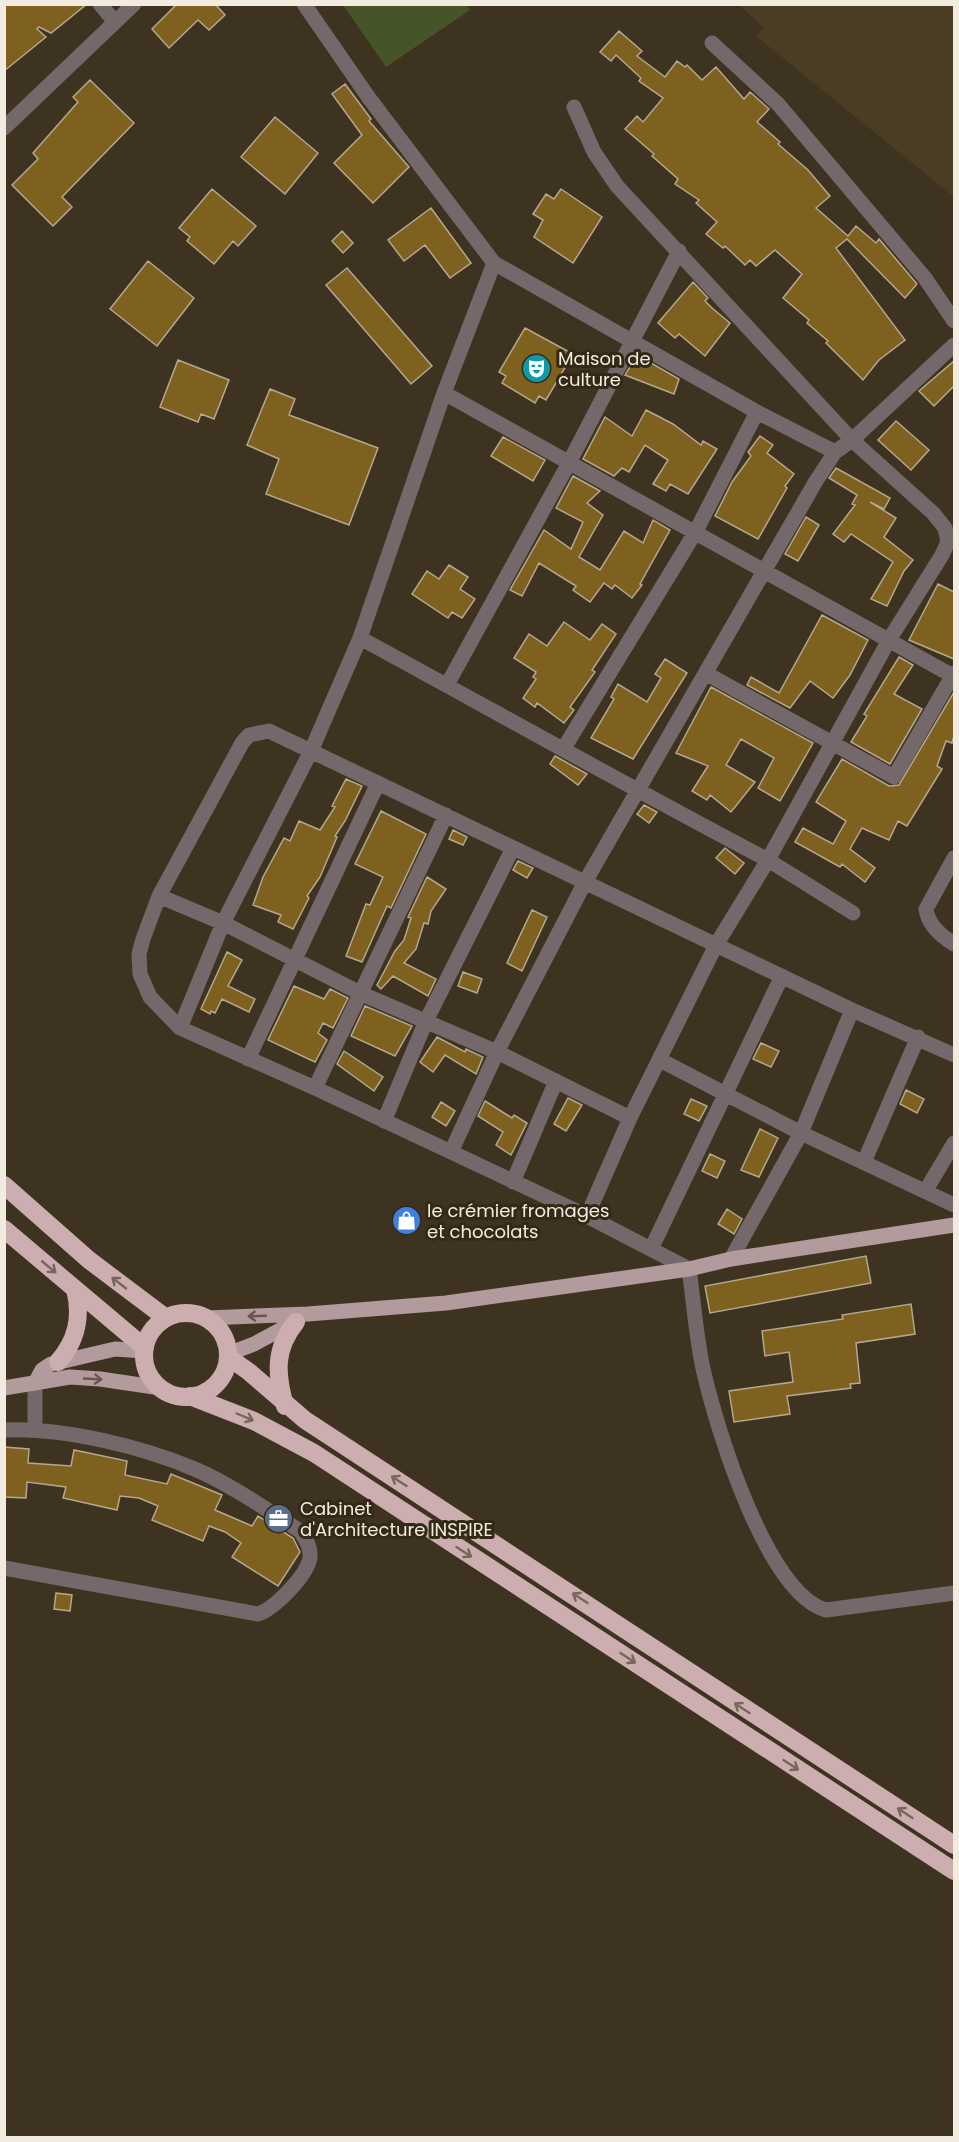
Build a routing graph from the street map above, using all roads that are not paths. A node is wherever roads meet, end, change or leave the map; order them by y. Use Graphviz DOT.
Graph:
graph roads {
  1 [pos="100,4"];
  2 [pos="134,4"];
  3 [pos="304,4"];
  4 [pos="114,21"];
  5 [pos="712,43"];
  6 [pos="574,107"];
  7 [pos="4,128"];
  8 [pos="679,251"];
  9 [pos="494,263"];
  10 [pos="954,321"];
  11 [pos="631,339"];
  12 [pos="954,345"];
  13 [pos="444,393"];
  14 [pos="757,412"];
  15 [pos="852,440"];
  16 [pos="835,452"];
  17 [pos="570,461"];
  18 [pos="696,531"];
  19 [pos="951,543"];
  20 [pos="765,571"];
  21 [pos="360,638"];
  22 [pos="889,640"];
  23 [pos="707,674"];
  24 [pos="954,674"];
  25 [pos="447,685"];
  26 [pos="834,742"];
  27 [pos="564,748"];
  28 [pos="311,751"];
  29 [pos="378,783"];
  30 [pos="639,793"];
  31 [pos="446,815"];
  32 [pos="513,848"];
  33 [pos="954,858"];
  34 [pos="768,860"];
  35 [pos="585,882"];
  36 [pos="159,896"];
  37 [pos="853,913"];
  38 [pos="223,923"];
  39 [pos="954,944"];
  40 [pos="716,945"];
  41 [pos="295,960"];
  42 [pos="782,976"];
  43 [pos="362,994"];
  44 [pos="852,1010"];
  45 [pos="426,1021"];
  46 [pos="180,1028"];
  47 [pos="918,1037"];
  48 [pos="497,1052"];
  49 [pos="954,1054"];
  50 [pos="248,1059"];
  51 [pos="660,1060"];
  52 [pos="556,1082"];
  53 [pos="315,1088"];
  54 [pos="725,1093"];
  55 [pos="630,1118"];
  56 [pos="384,1120"];
  57 [pos="801,1133"];
  58 [pos="954,1143"];
  59 [pos="451,1152"];
  60 [pos="864,1162"];
  61 [pos="513,1182"];
  62 [pos="4,1185"];
  63 [pos="926,1190"];
  64 [pos="954,1205"];
  65 [pos="586,1216"];
  66 [pos="954,1226"];
  67 [pos="4,1229"];
  68 [pos="652,1247"];
  69 [pos="731,1259"];
  70 [pos="689,1269"];
  71 [pos="75,1289"];
  72 [pos="166,1318"];
  73 [pos="206,1318"];
  74 [pos="302,1318"];
  75 [pos="144,1349"];
  76 [pos="228,1356"];
  77 [pos="58,1362"];
  78 [pos="34,1383"];
  79 [pos="4,1388"];
  80 [pos="161,1388"];
  81 [pos="190,1396"];
  82 [pos="285,1406"];
  83 [pos="4,1430"];
  84 [pos="35,1430"];
  85 [pos="4,1568"];
  86 [pos="954,1593"];
  87 [pos="954,1845"];
  88 [pos="954,1871"];
  1 -- 4 [label="street"];
  2 -- 4 [label="street"];
  3 -- 9 [label="street"];
  4 -- 7 [label="street"];
  5 -- 10 [label="street"];
  6 -- 8 [label="street"];
  8 -- 11 [label="street"];
  8 -- 15 [label="street"];
  9 -- 11 [label="street"];
  9 -- 13 [label="street"];
  11 -- 14 [label="street"];
  11 -- 17 [label="street"];
  12 -- 15 [label="street"];
  13 -- 17 [label="street"];
  13 -- 21 [label="street"];
  14 -- 16 [label="street"];
  14 -- 18 [label="street"];
  15 -- 16 [label="street"];
  15 -- 19 [label="street"];
  16 -- 20 [label="street"];
  17 -- 18 [label="street"];
  17 -- 25 [label="street"];
  18 -- 20 [label="street"];
  18 -- 27 [label="street"];
  19 -- 22 [label="street"];
  20 -- 22 [label="street"];
  20 -- 23 [label="street"];
  21 -- 25 [label="street"];
  21 -- 28 [label="street"];
  22 -- 24 [label="street"];
  22 -- 26 [label="street"];
  23 -- 26 [label="street"];
  23 -- 30 [label="street"];
  24 -- 26 [label="street"];
  25 -- 27 [label="street"];
  26 -- 34 [label="street"];
  27 -- 30 [label="street"];
  28 -- 29 [label="street"];
  28 -- 36 [label="street"];
  28 -- 38 [label="street"];
  29 -- 31 [label="street"];
  29 -- 41 [label="street"];
  30 -- 34 [label="street"];
  30 -- 35 [label="street"];
  31 -- 32 [label="street"];
  31 -- 43 [label="street"];
  32 -- 35 [label="street"];
  32 -- 45 [label="street"];
  33 -- 39 [label="street"];
  34 -- 37 [label="street"];
  34 -- 40 [label="street"];
  35 -- 40 [label="street"];
  35 -- 48 [label="street"];
  36 -- 38 [label="street"];
  36 -- 46 [label="street"];
  38 -- 41 [label="street"];
  38 -- 46 [label="street"];
  40 -- 42 [label="street"];
  40 -- 51 [label="street"];
  41 -- 43 [label="street"];
  41 -- 50 [label="street"];
  42 -- 44 [label="street"];
  42 -- 54 [label="street"];
  43 -- 45 [label="street"];
  43 -- 53 [label="street"];
  44 -- 47 [label="street"];
  44 -- 57 [label="street"];
  45 -- 48 [label="street"];
  45 -- 56 [label="street"];
  46 -- 50 [label="street"];
  47 -- 49 [label="street"];
  47 -- 60 [label="street"];
  48 -- 52 [label="street"];
  48 -- 59 [label="street"];
  50 -- 53 [label="street"];
  51 -- 54 [label="street"];
  51 -- 55 [label="street"];
  52 -- 55 [label="street"];
  52 -- 61 [label="street"];
  53 -- 56 [label="street"];
  54 -- 57 [label="street"];
  54 -- 68 [label="street"];
  55 -- 65 [label="street"];
  56 -- 59 [label="street"];
  57 -- 60 [label="street"];
  57 -- 69 [label="street"];
  58 -- 63 [label="street"];
  59 -- 61 [label="street"];
  60 -- 63 [label="street"];
  61 -- 65 [label="street"];
  72 -- 62 [label="highway, one-way"];
  63 -- 64 [label="street"];
  65 -- 68 [label="street"];
  66 -- 69 [label="main road"];
  67 -- 71 [label="highway, one-way"];
  68 -- 70 [label="street"];
  69 -- 70 [label="main road"];
  70 -- 74 [label="main road"];
  70 -- 86 [label="street"];
  71 -- 75 [label="highway"];
  71 -- 77 [label="highway"];
  72 -- 73 [label="highway"];
  72 -- 75 [label="highway"];
  74 -- 73 [label="main road, one-way"];
  73 -- 76 [label="highway"];
  74 -- 76 [label="main road"];
  74 -- 82 [label="highway"];
  75 -- 77 [label="main road"];
  75 -- 80 [label="highway"];
  76 -- 81 [label="highway"];
  76 -- 82 [label="highway"];
  77 -- 78 [label="main road"];
  78 -- 79 [label="main road"];
  78 -- 80 [label="main road, one-way"];
  78 -- 84 [label="street"];
  80 -- 81 [label="highway"];
  81 -- 88 [label="highway, one-way"];
  87 -- 82 [label="highway, one-way"];
  83 -- 84 [label="street"];
  84 -- 85 [label="street"];
}
